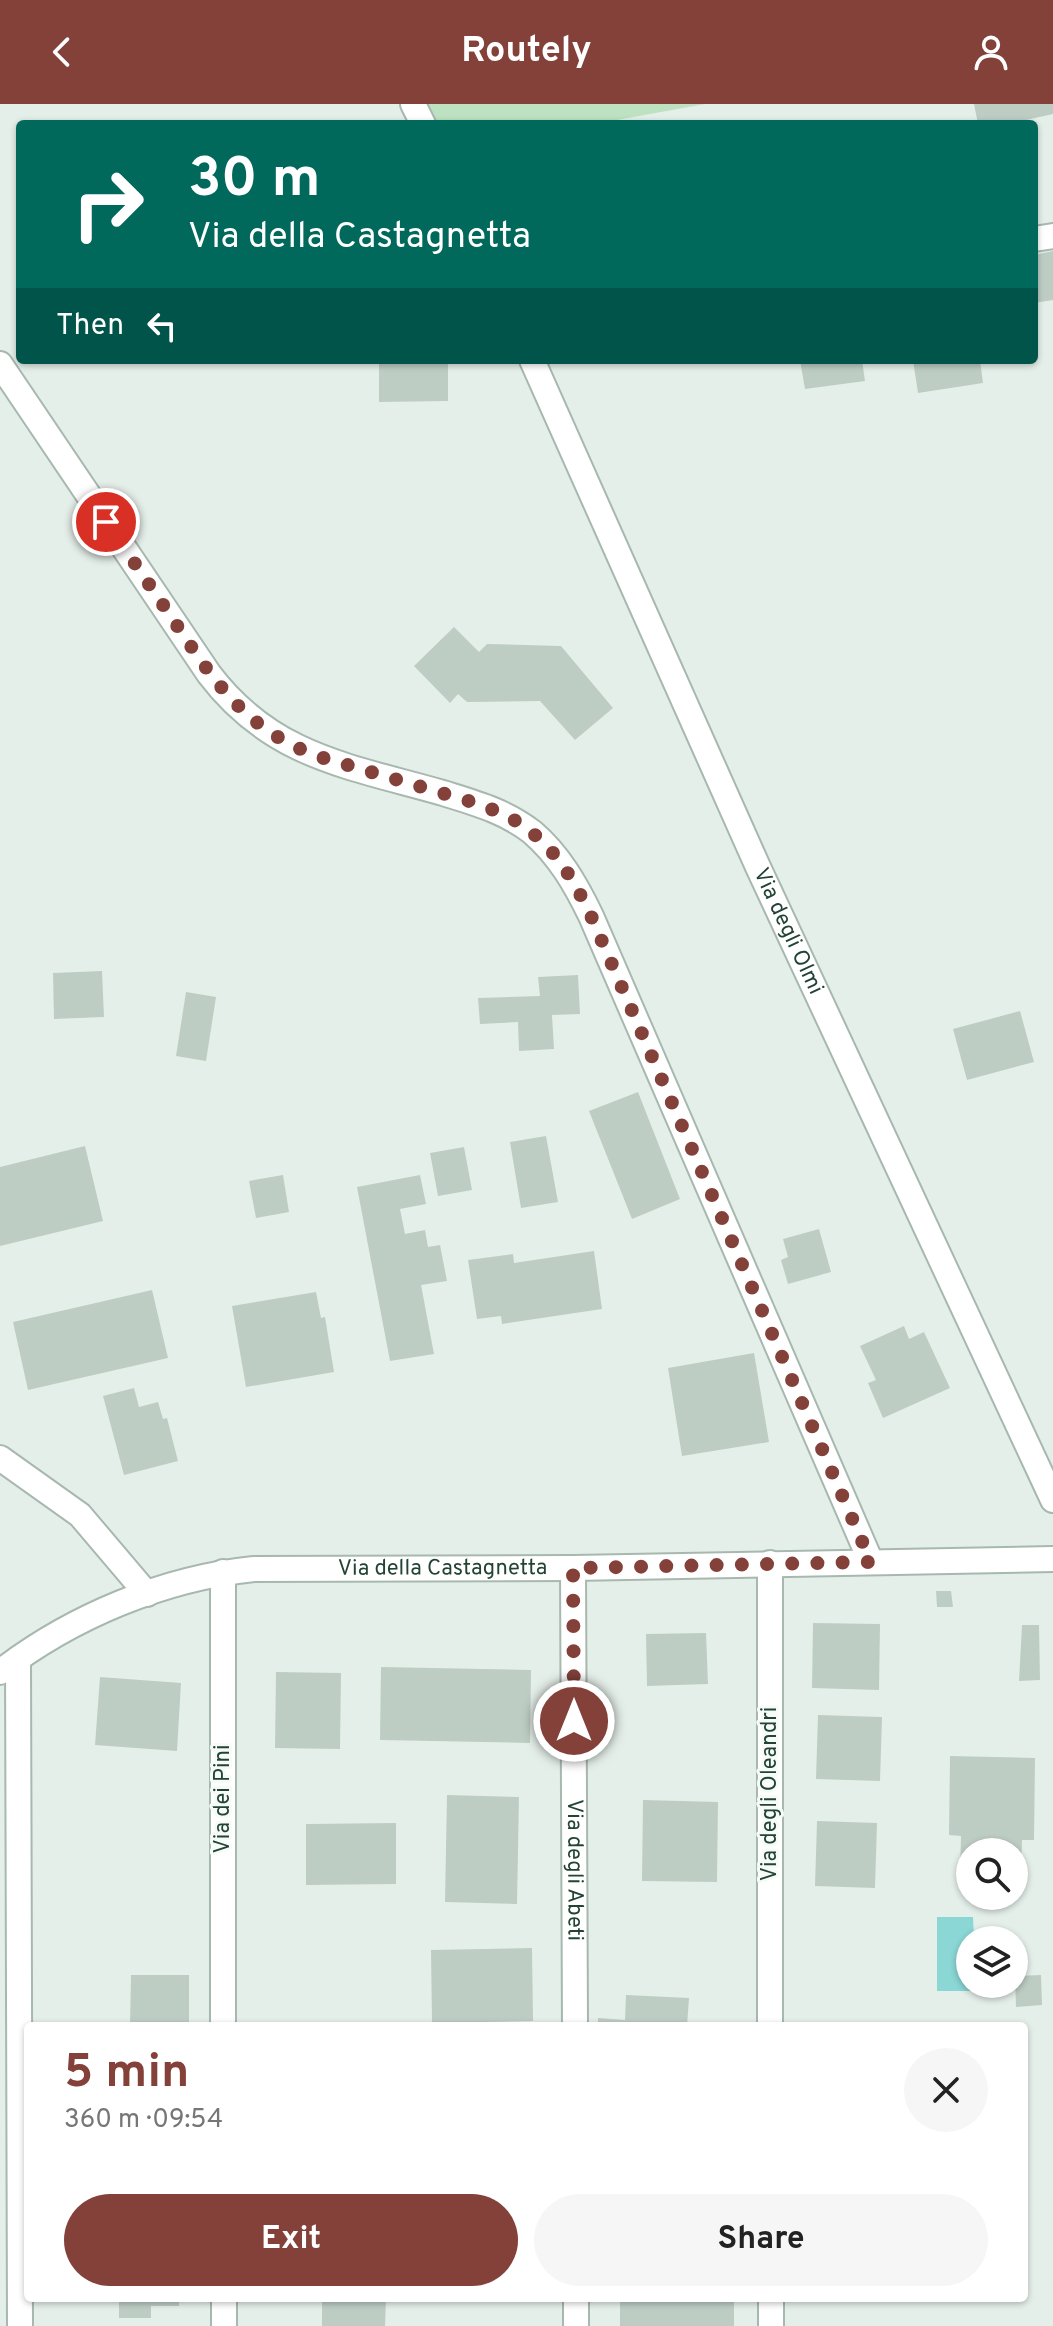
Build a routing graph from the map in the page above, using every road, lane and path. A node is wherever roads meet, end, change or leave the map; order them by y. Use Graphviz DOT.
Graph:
graph roads {
  1 [pos="0,364"];
  2 [pos="534,364"];
  3 [pos="0,1458"];
  4 [pos="1053,1500"];
  5 [pos="1053,1559"];
  6 [pos="871,1562"];
  7 [pos="770,1563"];
  8 [pos="573,1568"];
  9 [pos="223,1572"];
  10 [pos="147,1594"];
  11 [pos="9,1665"];
  12 [pos="223,2022"];
  13 [pos="575,2022"];
  14 [pos="770,2022"];
  15 [pos="224,2302"];
  16 [pos="576,2302"];
  17 [pos="771,2302"];
  18 [pos="20,2326"];
  19 [pos="224,2326"];
  20 [pos="576,2326"];
  21 [pos="771,2326"];
  1 -- 6 [label="street"];
  2 -- 4 [label="street, Via degli Olmi"];
  3 -- 10 [label="street"];
  5 -- 6 [label="street, Via della Castagnetta"];
  6 -- 7 [label="street, Via della Castagnetta"];
  7 -- 8 [label="street, Via della Castagnetta"];
  7 -- 14 [label="street, Via degli Oleandri"];
  8 -- 9 [label="street, Via della Castagnetta"];
  8 -- 13 [label="street, Via degli Abeti"];
  9 -- 10 [label="street, Via della Castagnetta"];
  9 -- 12 [label="street, Via dei Pini"];
  10 -- 11 [label="street, Via della Castagnetta"];
  11 -- 18 [label="street"];
  15 -- 19 [label="street"];
  16 -- 20 [label="street"];
  17 -- 21 [label="street"];
}
